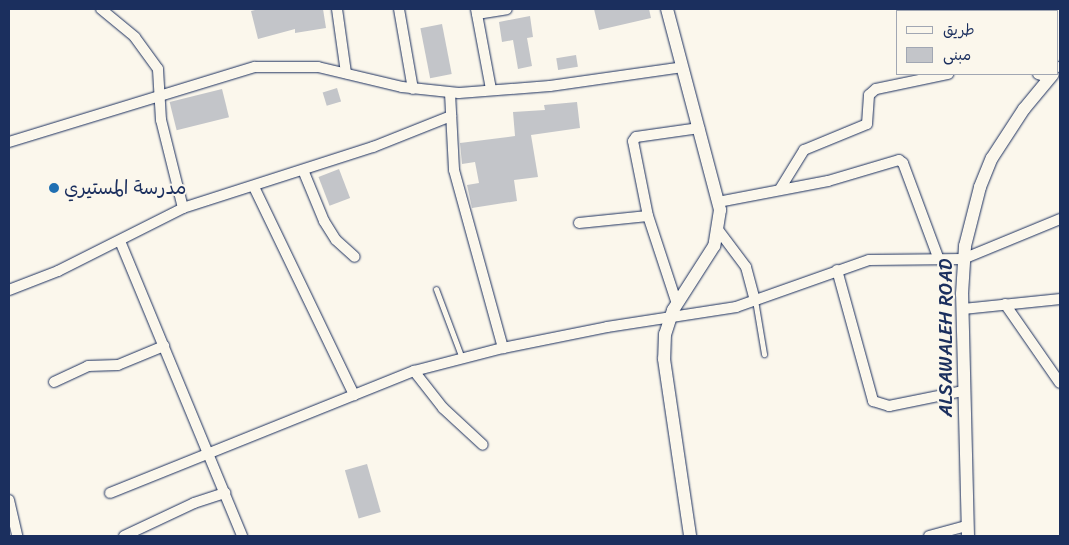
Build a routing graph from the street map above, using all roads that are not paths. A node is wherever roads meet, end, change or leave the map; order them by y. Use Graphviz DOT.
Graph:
graph roads {
  1 [pos="101,9"];
  2 [pos="337,9"];
  3 [pos="398,9"];
  4 [pos="507,9"];
  5 [pos="667,9"];
  6 [pos="476,11"];
  7 [pos="683,67"];
  8 [pos="346,73"];
  9 [pos="943,75"];
  10 [pos="1050,75"];
  11 [pos="413,88"];
  12 [pos="491,89"];
  13 [pos="450,93"];
  14 [pos="159,98"];
  15 [pos="451,116"];
  16 [pos="700,128"];
  17 [pos="9,142"];
  18 [pos="303,170"];
  19 [pos="254,187"];
  20 [pos="780,189"];
  21 [pos="718,202"];
  22 [pos="184,208"];
  23 [pos="648,216"];
  24 [pos="1060,219"];
  25 [pos="579,223"];
  26 [pos="719,231"];
  27 [pos="120,241"];
  28 [pos="355,256"];
  29 [pos="963,259"];
  30 [pos="939,260"];
  31 [pos="837,270"];
  32 [pos="436,289"];
  33 [pos="9,290"];
  34 [pos="1060,298"];
  35 [pos="755,300"];
  36 [pos="677,304"];
  37 [pos="1005,304"];
  38 [pos="963,309"];
  39 [pos="670,317"];
  40 [pos="164,346"];
  41 [pos="503,348"];
  42 [pos="764,354"];
  43 [pos="462,358"];
  44 [pos="414,371"];
  45 [pos="54,382"];
  46 [pos="1060,383"];
  47 [pos="963,391"];
  48 [pos="354,396"];
  49 [pos="483,445"];
  50 [pos="207,453"];
  51 [pos="110,493"];
  52 [pos="225,493"];
  53 [pos="9,500"];
  54 [pos="968,531"];
  55 [pos="17,536"];
  56 [pos="124,536"];
  57 [pos="242,536"];
  58 [pos="690,536"];
  59 [pos="929,536"];
  1 -- 14 [label="street"];
  2 -- 8 [label="street"];
  3 -- 11 [label="street"];
  4 -- 6 [label="street"];
  5 -- 7 [label="street"];
  6 -- 12 [label="street"];
  7 -- 12 [label="street"];
  7 -- 16 [label="street"];
  8 -- 11 [label="street"];
  8 -- 14 [label="street"];
  9 -- 20 [label="street"];
  10 -- 29 [label="street, ALSAWALEH ROAD"];
  11 -- 13 [label="street"];
  12 -- 13 [label="street"];
  13 -- 15 [label="street"];
  14 -- 17 [label="street"];
  14 -- 22 [label="street"];
  15 -- 18 [label="street"];
  15 -- 41 [label="street"];
  16 -- 21 [label="street"];
  16 -- 23 [label="street"];
  18 -- 19 [label="street"];
  18 -- 28 [label="street"];
  19 -- 22 [label="street"];
  19 -- 48 [label="street"];
  20 -- 21 [label="street"];
  20 -- 30 [label="street"];
  21 -- 26 [label="street"];
  22 -- 27 [label="street"];
  23 -- 25 [label="street"];
  23 -- 36 [label="street"];
  24 -- 29 [label="street"];
  26 -- 35 [label="street"];
  26 -- 36 [label="street"];
  27 -- 33 [label="street"];
  27 -- 40 [label="street"];
  29 -- 30 [label="street"];
  29 -- 38 [label="street, ALSAWALEH ROAD"];
  30 -- 31 [label="street"];
  31 -- 35 [label="street"];
  31 -- 47 [label="street"];
  32 -- 43 [label="lane"];
  34 -- 37 [label="street"];
  35 -- 39 [label="street"];
  35 -- 42 [label="lane"];
  36 -- 39 [label="street"];
  37 -- 38 [label="street"];
  37 -- 46 [label="street"];
  38 -- 47 [label="street, ALSAWALEH ROAD"];
  39 -- 41 [label="street"];
  39 -- 58 [label="street"];
  40 -- 45 [label="street"];
  40 -- 50 [label="street"];
  41 -- 43 [label="street"];
  43 -- 44 [label="street"];
  44 -- 48 [label="street"];
  44 -- 49 [label="street"];
  47 -- 54 [label="street, ALSAWALEH ROAD"];
  48 -- 50 [label="street"];
  50 -- 51 [label="street"];
  50 -- 52 [label="street"];
  52 -- 56 [label="street"];
  52 -- 57 [label="street"];
  53 -- 55 [label="street"];
  54 -- 59 [label="street"];
}
